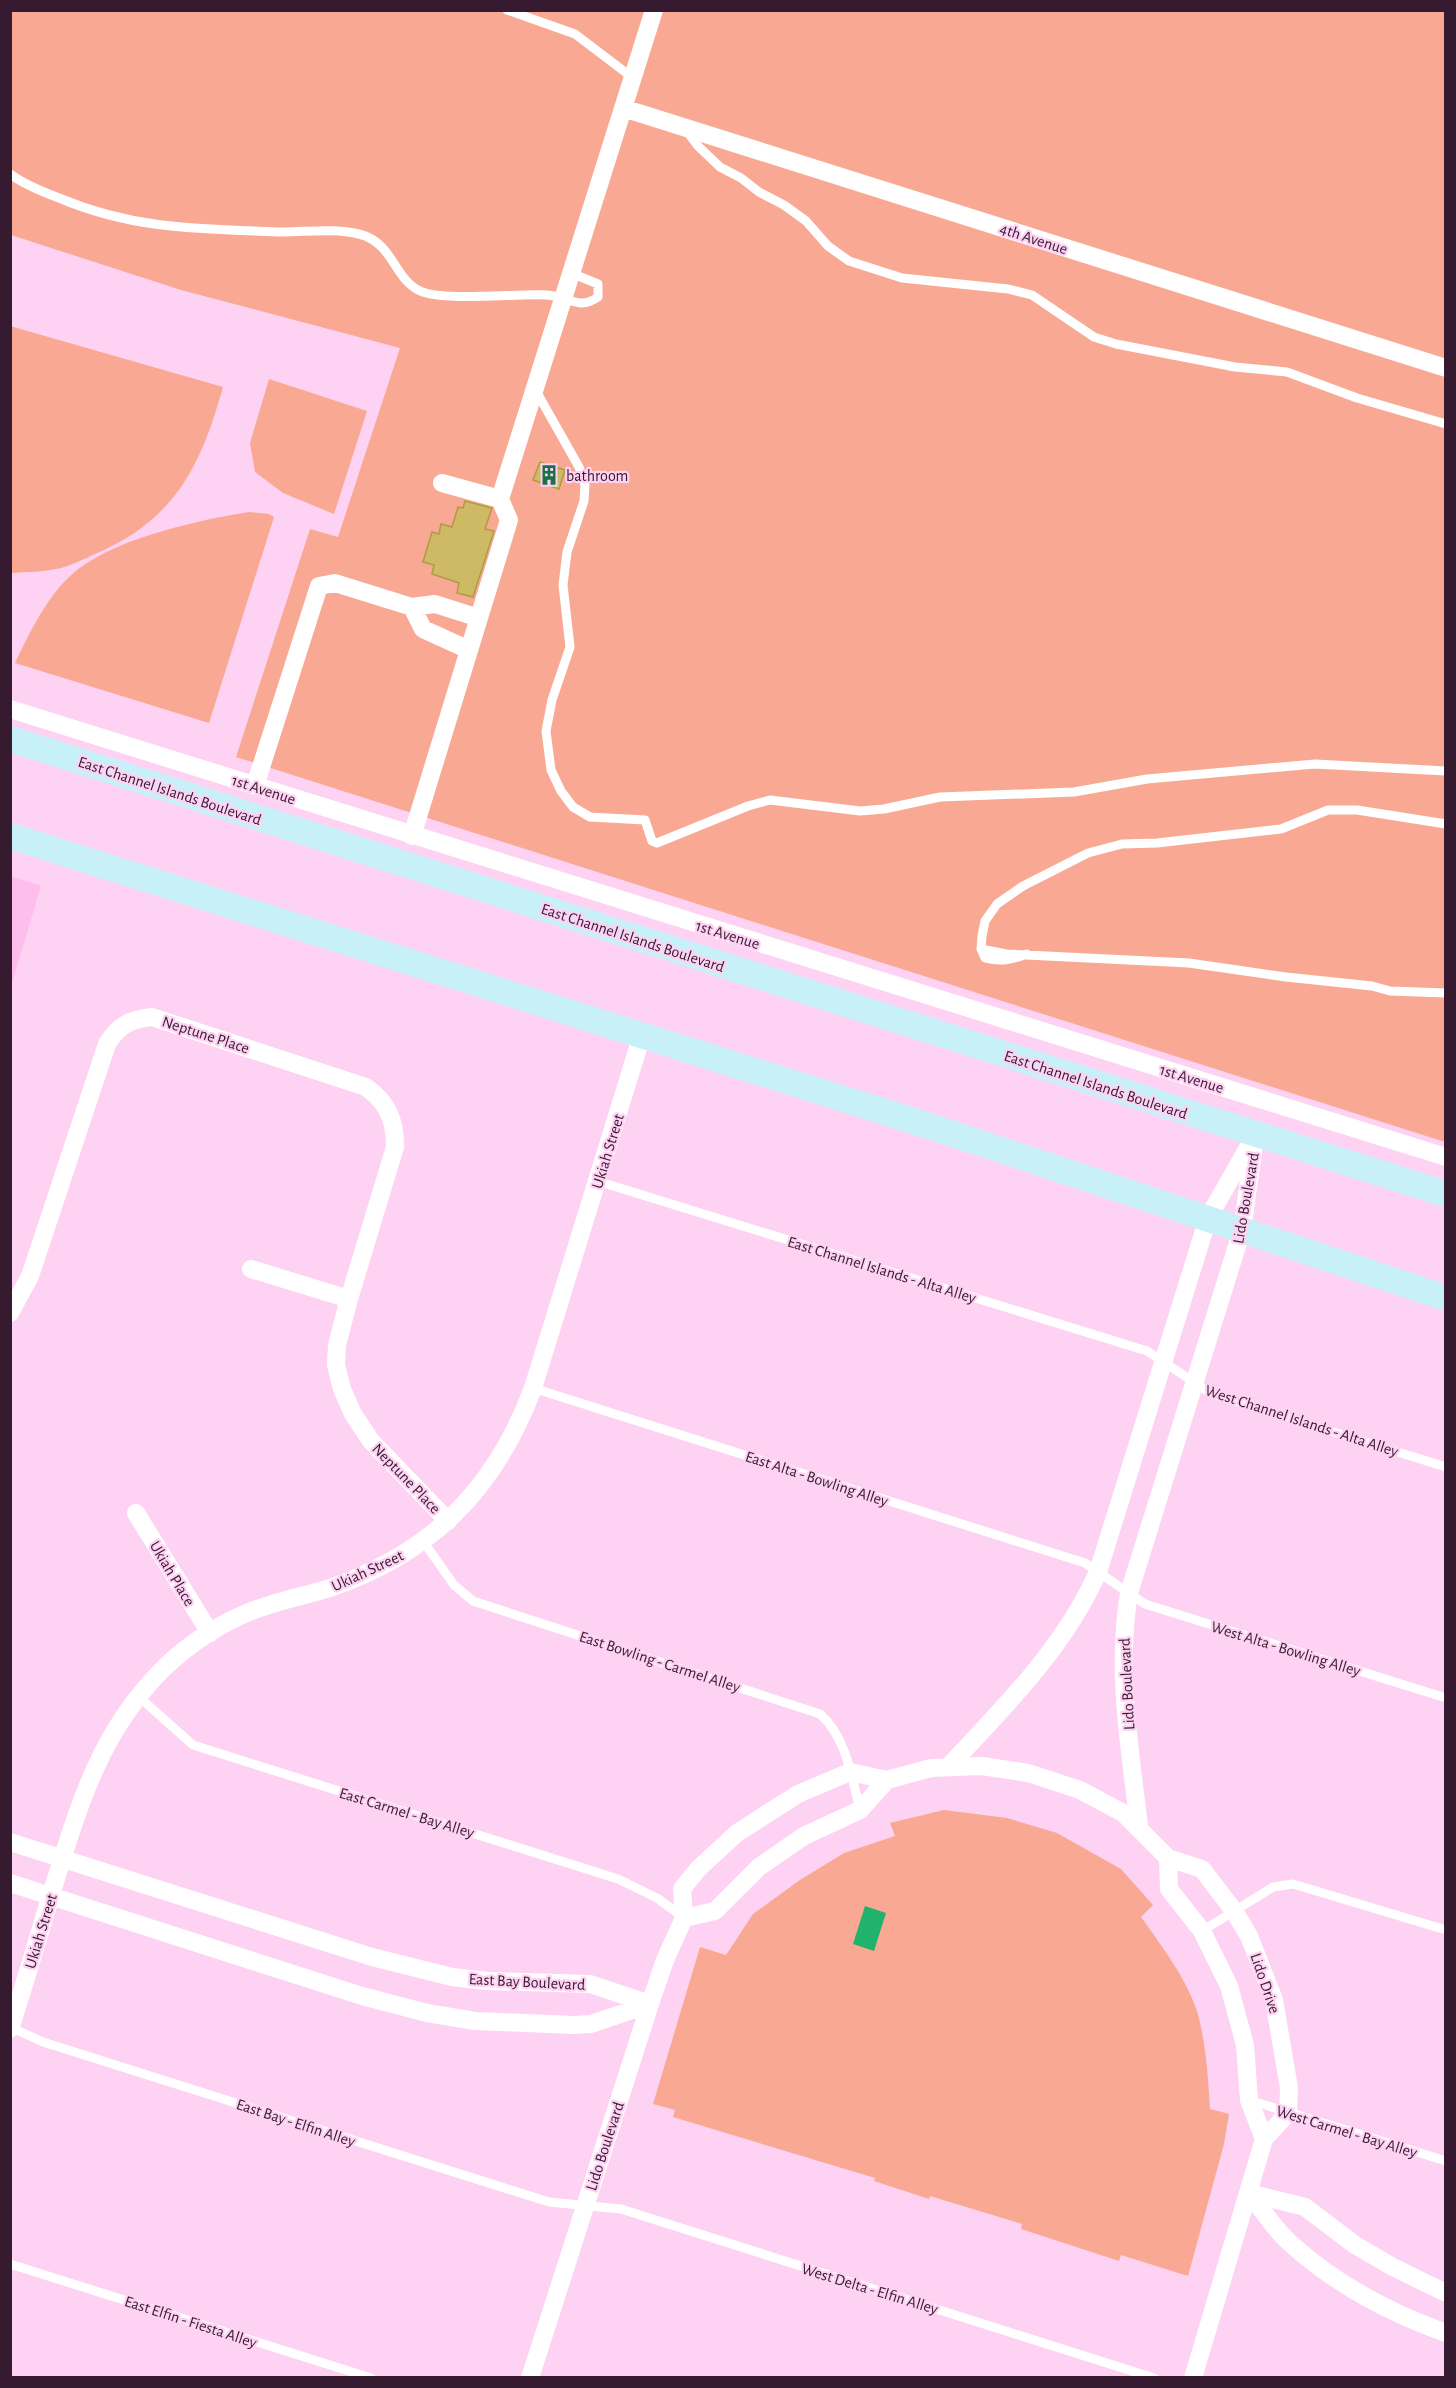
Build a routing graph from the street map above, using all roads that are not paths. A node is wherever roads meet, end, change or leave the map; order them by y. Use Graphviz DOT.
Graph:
graph roads {
  1 [pos="654,10"];
  2 [pos="508,11"];
  3 [pos="633,78"];
  4 [pos="623,108"];
  5 [pos="685,128"];
  6 [pos="10,174"];
  7 [pos="571,273"];
  8 [pos="562,300"];
  9 [pos="1446,368"];
  10 [pos="534,389"];
  11 [pos="1446,424"];
  12 [pos="442,483"];
  13 [pos="500,499"];
  14 [pos="412,607"];
  15 [pos="479,618"];
  16 [pos="469,650"];
  17 [pos="10,709"];
  18 [pos="10,739"];
  19 [pos="1446,771"];
  20 [pos="255,786"];
  21 [pos="1446,824"];
  22 [pos="10,836"];
  23 [pos="412,836"];
  24 [pos="1446,993"];
  25 [pos="642,1035"];
  26 [pos="1256,1134"];
  27 [pos="1446,1157"];
  28 [pos="597,1181"];
  29 [pos="1446,1194"];
  30 [pos="1208,1218"];
  31 [pos="1242,1230"];
  32 [pos="251,1269"];
  33 [pos="1446,1298"];
  34 [pos="349,1299"];
  35 [pos="10,1313"];
  36 [pos="1164,1362"];
  37 [pos="1194,1383"];
  38 [pos="533,1388"];
  39 [pos="1446,1467"];
  40 [pos="136,1513"];
  41 [pos="448,1521"];
  42 [pos="423,1541"];
  43 [pos="1098,1572"];
  44 [pos="1129,1593"];
  45 [pos="210,1633"];
  46 [pos="138,1696"];
  47 [pos="1446,1698"];
  48 [pos="950,1765"];
  49 [pos="850,1772"];
  50 [pos="887,1780"];
  51 [pos="860,1810"];
  52 [pos="1139,1826"];
  53 [pos="10,1842"];
  54 [pos="1168,1858"];
  55 [pos="62,1859"];
  56 [pos="10,1883"];
  57 [pos="51,1896"];
  58 [pos="1234,1911"];
  59 [pos="684,1918"];
  60 [pos="1446,1930"];
  61 [pos="1202,1931"];
  62 [pos="650,2004"];
  63 [pos="11,2028"];
  64 [pos="1249,2100"];
  65 [pos="1288,2113"];
  66 [pos="1264,2139"];
  67 [pos="1446,2161"];
  68 [pos="1249,2193"];
  69 [pos="584,2206"];
  70 [pos="10,2264"];
  71 [pos="1446,2292"];
  72 [pos="1446,2333"];
  73 [pos="371,2378"];
  74 [pos="530,2378"];
  75 [pos="1154,2378"];
  76 [pos="1193,2378"];
  1 -- 3 [label="street"];
  2 -- 3 [label="lane"];
  3 -- 4 [label="street"];
  4 -- 5 [label="street, 4th Avenue"];
  4 -- 7 [label="street"];
  5 -- 9 [label="street, 4th Avenue"];
  5 -- 11 [label="lane"];
  6 -- 8 [label="lane"];
  7 -- 8 [label="street"];
  7 -- 8 [label="lane"];
  8 -- 10 [label="street"];
  10 -- 13 [label="street"];
  10 -- 19 [label="lane"];
  12 -- 13 [label="street"];
  13 -- 15 [label="street"];
  14 -- 15 [label="street"];
  14 -- 16 [label="street"];
  14 -- 20 [label="street"];
  15 -- 16 [label="street"];
  16 -- 23 [label="street"];
  17 -- 20 [label="street, 1st Avenue"];
  18 -- 26 [label="main road, East Channel Islands Boulevard"];
  20 -- 23 [label="street, 1st Avenue"];
  21 -- 24 [label="lane"];
  22 -- 25 [label="main road"];
  23 -- 27 [label="street, 1st Avenue"];
  25 -- 28 [label="street, Ukiah Street"];
  25 -- 30 [label="main road"];
  26 -- 29 [label="main road, East Channel Islands Boulevard"];
  26 -- 30 [label="street, Lido Boulevard"];
  26 -- 31 [label="street, Lido Boulevard"];
  28 -- 36 [label="lane, East Channel Islands - Alta Alley"];
  28 -- 38 [label="street, Ukiah Street"];
  30 -- 31 [label="main road"];
  30 -- 36 [label="street, Lido Boulevard"];
  31 -- 33 [label="main road"];
  31 -- 37 [label="street, Lido Boulevard"];
  32 -- 34 [label="street"];
  34 -- 35 [label="street, Neptune Place"];
  34 -- 41 [label="street, Neptune Place"];
  36 -- 37 [label="lane, West Channel Islands - Alta Alley"];
  36 -- 43 [label="street, Lido Boulevard"];
  37 -- 39 [label="lane, West Channel Islands - Alta Alley"];
  37 -- 44 [label="street, Lido Boulevard"];
  38 -- 41 [label="street, Ukiah Street"];
  38 -- 43 [label="lane, East Alta - Bowling Alley"];
  40 -- 45 [label="street, Ukiah Place"];
  41 -- 42 [label="street, Ukiah Street"];
  42 -- 45 [label="street, Ukiah Street"];
  42 -- 49 [label="lane, East Bowling - Carmel Alley"];
  43 -- 44 [label="lane, East Alta - Bowling Alley"];
  43 -- 48 [label="street, Lido Boulevard"];
  44 -- 47 [label="lane, West Alta - Bowling Alley"];
  44 -- 52 [label="street, Lido Boulevard"];
  45 -- 46 [label="street, Ukiah Street"];
  46 -- 55 [label="street, Ukiah Street"];
  46 -- 59 [label="lane, East Carmel - Bay Alley"];
  48 -- 50 [label="street"];
  48 -- 52 [label="street"];
  49 -- 50 [label="street"];
  49 -- 51 [label="lane, East Bowling - Carmel Alley"];
  49 -- 59 [label="street, Lido Boulevard"];
  50 -- 51 [label="street"];
  51 -- 59 [label="street"];
  52 -- 54 [label="street, Lido Drive"];
  53 -- 55 [label="street, East Bay Boulevard"];
  54 -- 58 [label="street, Lido Drive"];
  54 -- 61 [label="street"];
  55 -- 57 [label="street, Ukiah Street"];
  55 -- 62 [label="street, East Bay Boulevard"];
  56 -- 57 [label="street"];
  57 -- 62 [label="street"];
  57 -- 63 [label="street, Ukiah Street"];
  58 -- 60 [label="lane"];
  58 -- 61 [label="lane"];
  58 -- 65 [label="street, Lido Drive"];
  59 -- 62 [label="street, Lido Boulevard"];
  61 -- 64 [label="street"];
  62 -- 69 [label="street, Lido Boulevard"];
  63 -- 69 [label="lane, East Bay - Elfin Alley"];
  64 -- 65 [label="lane, West Carmel - Bay Alley"];
  64 -- 66 [label="street"];
  65 -- 66 [label="street"];
  65 -- 67 [label="lane, West Carmel - Bay Alley"];
  66 -- 68 [label="street"];
  68 -- 71 [label="street"];
  68 -- 72 [label="street"];
  68 -- 76 [label="street"];
  69 -- 74 [label="street, Lido Boulevard"];
  69 -- 75 [label="lane, West Delta - Elfin Alley"];
  70 -- 73 [label="lane, East Elfin - Fiesta Alley"];
}
